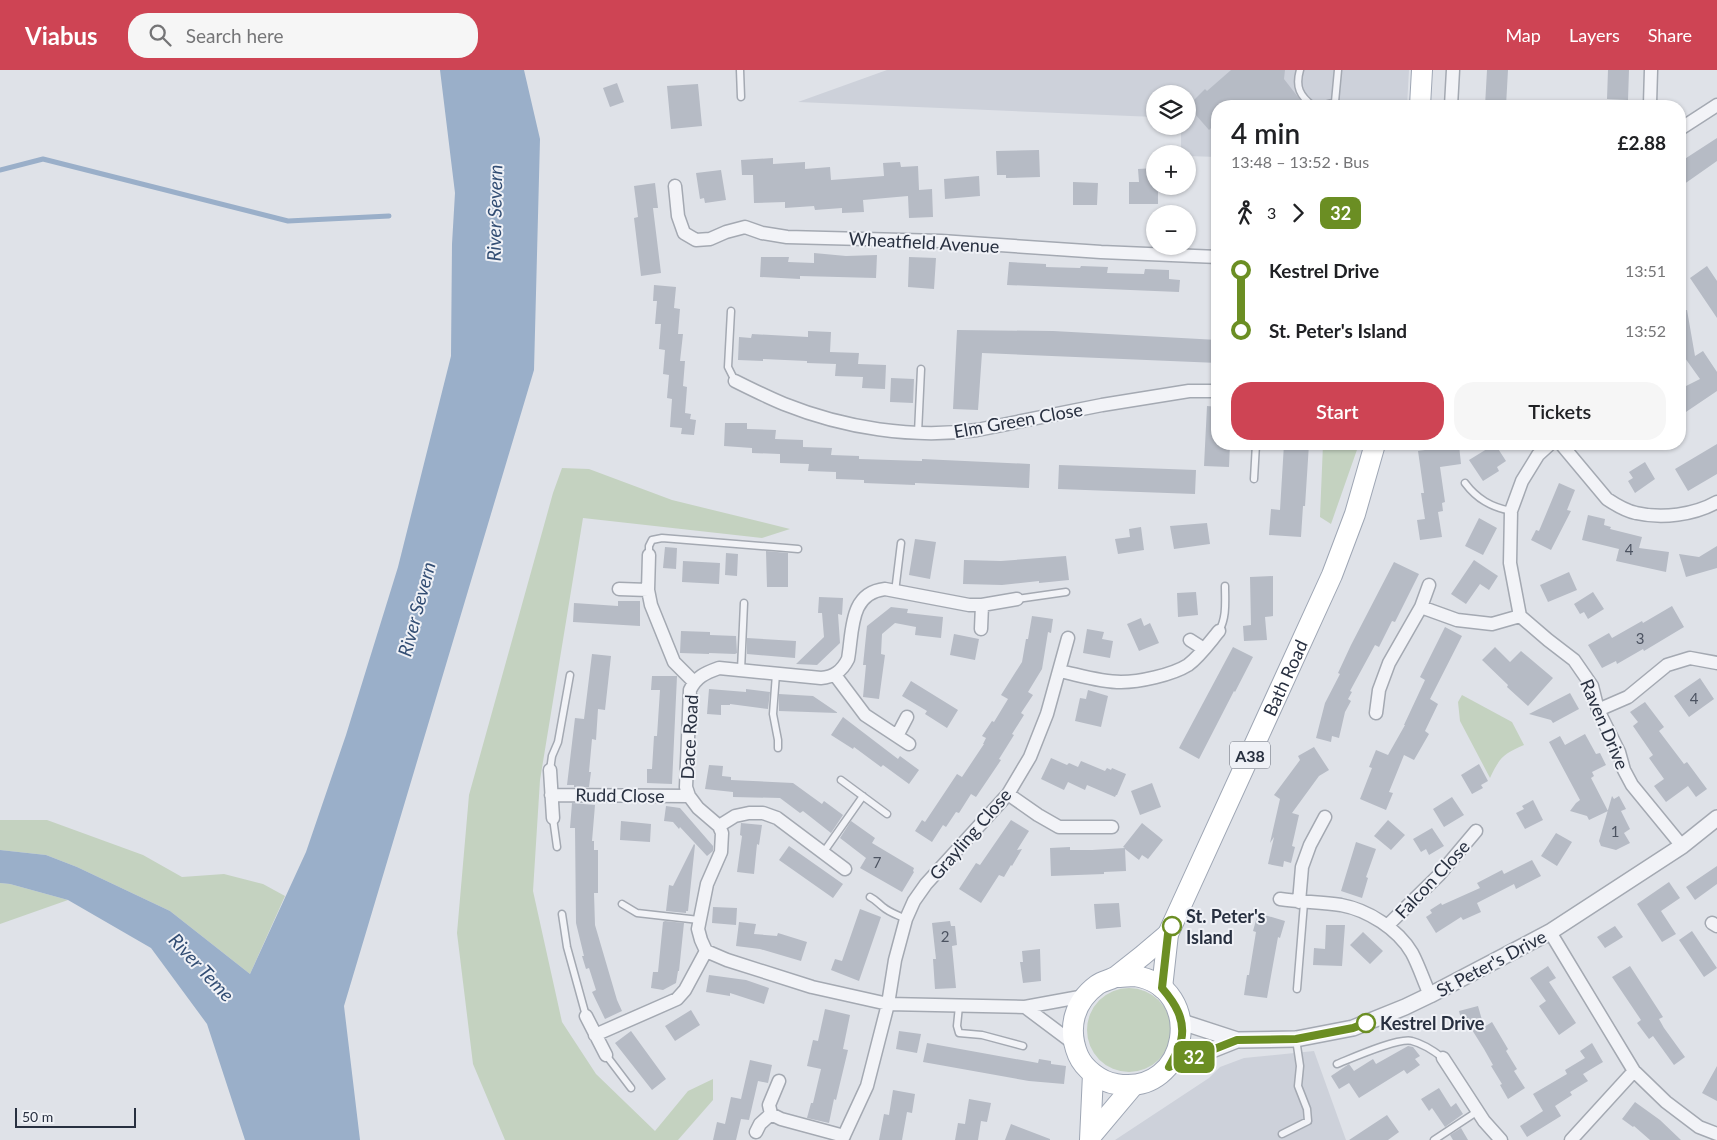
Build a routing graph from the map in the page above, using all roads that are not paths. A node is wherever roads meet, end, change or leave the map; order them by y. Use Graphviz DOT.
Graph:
graph roads {
  1 [pos="740,70"];
  2 [pos="1300,70"];
  3 [pos="1338,70"];
  4 [pos="1422,70"];
  5 [pos="1453,70"];
  6 [pos="1651,70"];
  7 [pos="741,97"];
  8 [pos="1306,100"];
  9 [pos="1335,100"];
  10 [pos="1420,100"];
  11 [pos="1451,100"];
  12 [pos="1650,100"];
  13 [pos="1717,105"];
  14 [pos="1686,125"];
  15 [pos="675,186"];
  16 [pos="1211,257"];
  17 [pos="731,311"];
  18 [pos="921,369"];
  19 [pos="735,381"];
  20 [pos="1211,391"];
  21 [pos="918,432"];
  22 [pos="1256,450"];
  23 [pos="1373,450"];
  24 [pos="1543,450"];
  25 [pos="1566,450"];
  26 [pos="1254,479"];
  27 [pos="1465,482"];
  28 [pos="1717,502"];
  29 [pos="1512,512"];
  30 [pos="901,543"];
  31 [pos="798,549"];
  32 [pos="649,555"];
  33 [pos="1430,585"];
  34 [pos="1225,586"];
  35 [pos="619,588"];
  36 [pos="648,590"];
  37 [pos="895,592"];
  38 [pos="1066,592"];
  39 [pos="1017,600"];
  40 [pos="744,603"];
  41 [pos="982,605"];
  42 [pos="1421,606"];
  43 [pos="1520,616"];
  44 [pos="981,629"];
  45 [pos="1219,631"];
  46 [pos="1068,638"];
  47 [pos="1190,640"];
  48 [pos="1204,649"];
  49 [pos="1717,663"];
  50 [pos="741,670"];
  51 [pos="1060,671"];
  52 [pos="776,674"];
  53 [pos="570,675"];
  54 [pos="835,675"];
  55 [pos="694,682"];
  56 [pos="1598,710"];
  57 [pos="1376,713"];
  58 [pos="907,718"];
  59 [pos="896,736"];
  60 [pos="909,744"];
  61 [pos="778,748"];
  62 [pos="550,770"];
  63 [pos="841,780"];
  64 [pos="1008,794"];
  65 [pos="551,795"];
  66 [pos="689,796"];
  67 [pos="863,796"];
  68 [pos="887,814"];
  69 [pos="1325,817"];
  70 [pos="552,818"];
  71 [pos="1717,818"];
  72 [pos="719,826"];
  73 [pos="1112,827"];
  74 [pos="1476,830"];
  75 [pos="1682,846"];
  76 [pos="557,847"];
  77 [pos="823,852"];
  78 [pos="845,869"];
  79 [pos="870,897"];
  80 [pos="1280,899"];
  81 [pos="1301,902"];
  82 [pos="622,904"];
  83 [pos="562,914"];
  84 [pos="906,919"];
  85 [pos="699,920"];
  86 [pos="1387,926"];
  87 [pos="1550,932"];
  88 [pos="1168,934"];
  89 [pos="706,951"];
  90 [pos="1116,977"];
  91 [pos="1162,988"];
  92 [pos="1297,989"];
  93 [pos="1430,995"];
  94 [pos="1084,996"];
  95 [pos="888,1004"];
  96 [pos="959,1006"];
  97 [pos="1024,1007"];
  98 [pos="586,1016"];
  99 [pos="1182,1022"];
  100 [pos="595,1035"];
  101 [pos="1296,1039"];
  102 [pos="1237,1040"];
  103 [pos="1073,1043"];
  104 [pos="1023,1046"];
  105 [pos="606,1055"];
  106 [pos="1443,1058"];
  107 [pos="1337,1064"];
  108 [pos="1169,1067"];
  109 [pos="1634,1071"];
  110 [pos="1093,1074"];
  111 [pos="779,1081"];
  112 [pos="1133,1086"];
  113 [pos="631,1088"];
  114 [pos="1478,1111"];
  115 [pos="771,1114"];
  116 [pos="756,1132"];
  117 [pos="1282,1134"];
  118 [pos="1717,1134"];
  119 [pos="843,1138"];
  120 [pos="1091,1138"];
  121 [pos="1434,1140"];
  122 [pos="1501,1140"];
  123 [pos="1571,1140"];
  1 -- 7 [label="lane"];
  2 -- 8 [label="lane"];
  3 -- 9 [label="lane"];
  4 -- 10 [label="main road"];
  5 -- 11 [label="street"];
  6 -- 12 [label="street"];
  13 -- 14 [label="street"];
  15 -- 16 [label="street, Wheatfield Avenue"];
  17 -- 19 [label="lane"];
  18 -- 21 [label="lane"];
  19 -- 21 [label="street, Elm Green Close"];
  20 -- 21 [label="street, Elm Green Close"];
  22 -- 26 [label="lane"];
  23 -- 88 [label="main road, Bath Road / A38"];
  24 -- 29 [label="street"];
  25 -- 28 [label="street"];
  27 -- 29 [label="lane"];
  29 -- 43 [label="street"];
  30 -- 37 [label="lane"];
  31 -- 32 [label="lane"];
  32 -- 36 [label="street"];
  33 -- 42 [label="street"];
  34 -- 45 [label="lane"];
  35 -- 36 [label="street"];
  36 -- 55 [label="street"];
  37 -- 41 [label="street"];
  37 -- 54 [label="street"];
  38 -- 39 [label="lane"];
  39 -- 41 [label="street"];
  40 -- 50 [label="lane"];
  41 -- 44 [label="street"];
  42 -- 43 [label="street"];
  42 -- 57 [label="street"];
  43 -- 56 [label="street, Raven Drive"];
  45 -- 48 [label="street"];
  46 -- 51 [label="street, Grayling Close"];
  47 -- 48 [label="street"];
  48 -- 51 [label="street"];
  49 -- 56 [label="street"];
  50 -- 52 [label="street, Dace Road"];
  50 -- 55 [label="street, Dace Road"];
  51 -- 64 [label="street, Grayling Close"];
  52 -- 54 [label="street, Dace Road"];
  52 -- 61 [label="lane"];
  53 -- 62 [label="lane"];
  54 -- 59 [label="street"];
  55 -- 66 [label="street, Dace Road"];
  56 -- 75 [label="street, Raven Drive"];
  58 -- 59 [label="street"];
  59 -- 60 [label="street"];
  62 -- 65 [label="street, Rudd Close"];
  63 -- 67 [label="lane"];
  64 -- 73 [label="street"];
  64 -- 84 [label="street, Grayling Close"];
  65 -- 66 [label="street, Rudd Close"];
  65 -- 70 [label="street, Rudd Close"];
  66 -- 72 [label="street, Dace Road"];
  67 -- 68 [label="lane"];
  67 -- 77 [label="lane"];
  69 -- 81 [label="street"];
  70 -- 76 [label="lane"];
  71 -- 75 [label="street, St Peter's Drive"];
  72 -- 77 [label="street"];
  72 -- 85 [label="street"];
  74 -- 86 [label="street, Falcon Close"];
  75 -- 87 [label="street, St Peter's Drive"];
  77 -- 78 [label="street"];
  79 -- 84 [label="lane"];
  80 -- 81 [label="street"];
  81 -- 86 [label="street"];
  81 -- 92 [label="lane"];
  82 -- 85 [label="lane"];
  83 -- 98 [label="lane"];
  84 -- 95 [label="street, Grayling Close"];
  85 -- 89 [label="street"];
  86 -- 93 [label="street"];
  87 -- 93 [label="street, St Peter's Drive"];
  87 -- 109 [label="street"];
  88 -- 90 [label="main road, Bath Road / A38"];
  88 -- 91 [label="main road, Bath Road / A38"];
  89 -- 95 [label="street"];
  89 -- 100 [label="street"];
  90 -- 91 [label="main road, Bath Road / A38"];
  90 -- 94 [label="main road, Bath Road / A38"];
  91 -- 99 [label="main road, Bath Road / A38"];
  93 -- 101 [label="street, St Peter's Drive"];
  94 -- 97 [label="street"];
  94 -- 103 [label="main road"];
  95 -- 96 [label="street"];
  95 -- 119 [label="street, Grayling Close"];
  96 -- 97 [label="street"];
  96 -- 104 [label="lane"];
  97 -- 103 [label="street"];
  98 -- 100 [label="street"];
  99 -- 102 [label="street, St Peter's Drive"];
  99 -- 108 [label="main road"];
  100 -- 105 [label="street"];
  101 -- 102 [label="street, St Peter's Drive"];
  101 -- 117 [label="lane"];
  102 -- 108 [label="street, St Peter's Drive"];
  103 -- 110 [label="main road"];
  105 -- 113 [label="lane"];
  106 -- 107 [label="lane"];
  106 -- 114 [label="street"];
  108 -- 112 [label="main road"];
  109 -- 118 [label="street"];
  109 -- 123 [label="street"];
  110 -- 112 [label="main road"];
  110 -- 120 [label="main road"];
  111 -- 115 [label="street"];
  112 -- 120 [label="main road"];
  114 -- 121 [label="lane"];
  114 -- 122 [label="street"];
  115 -- 116 [label="street"];
  115 -- 119 [label="street"];
}
